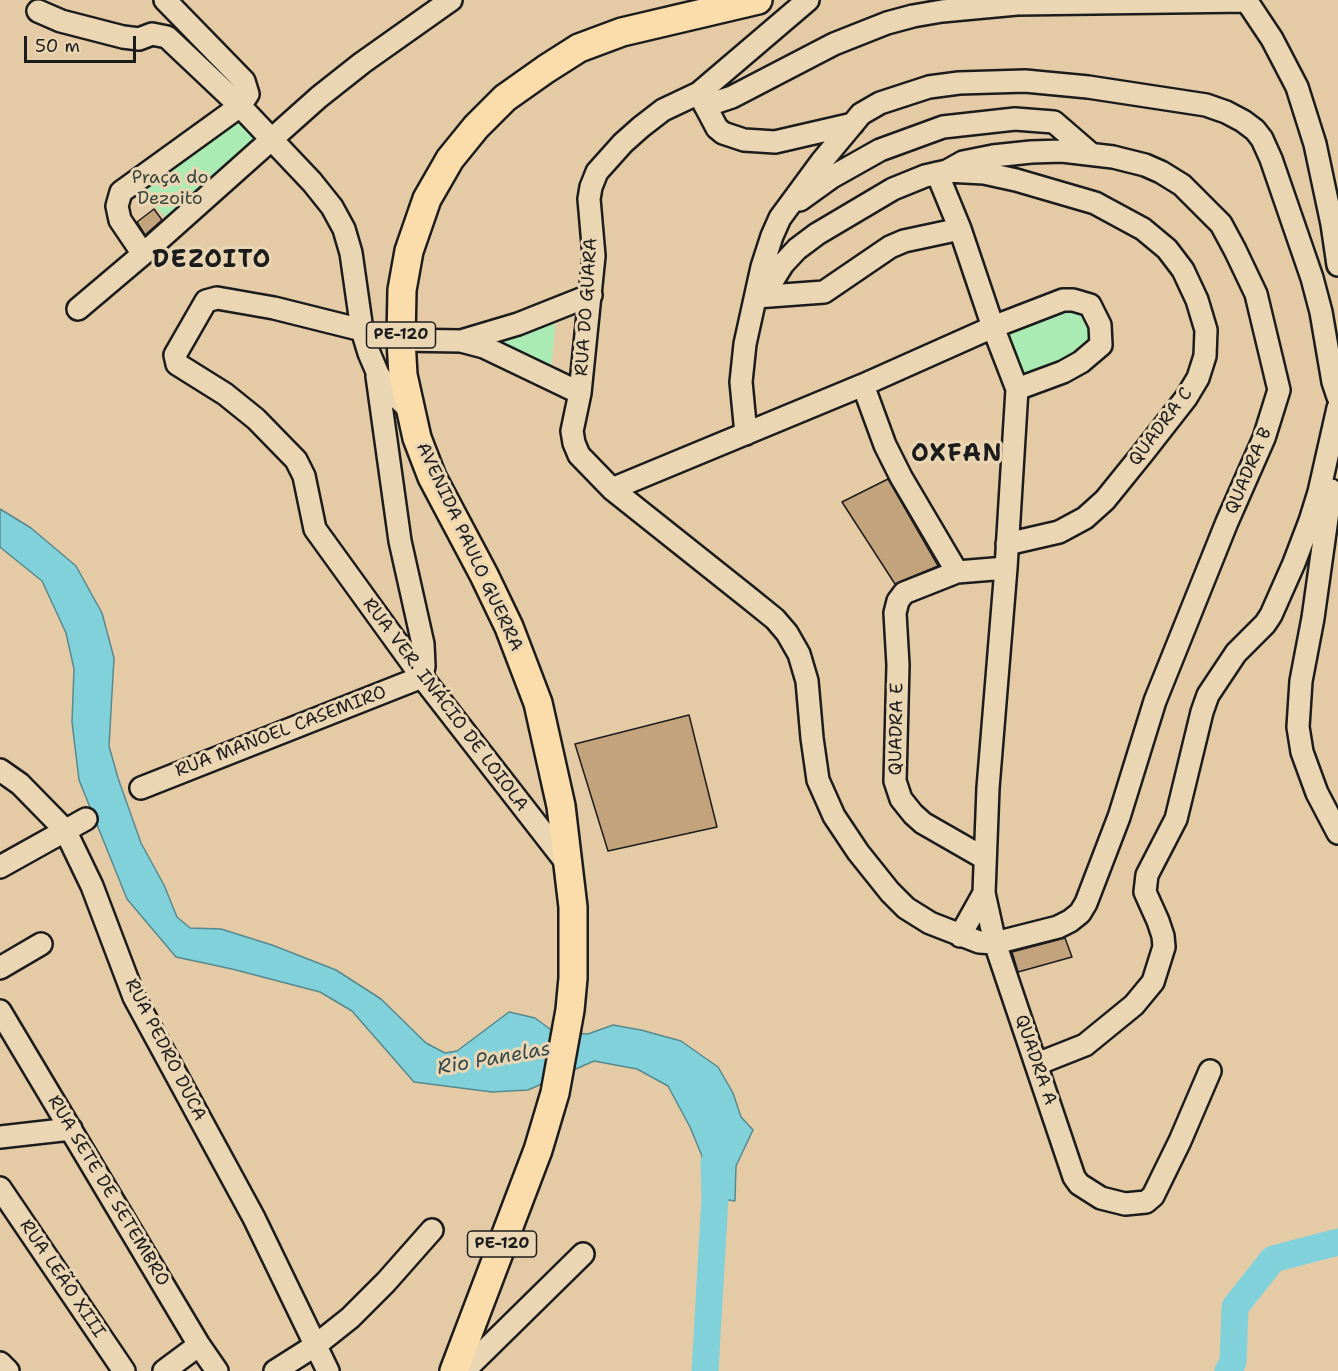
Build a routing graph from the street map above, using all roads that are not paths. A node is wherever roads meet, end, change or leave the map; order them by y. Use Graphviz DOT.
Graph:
graph roads {
  1 [pos="165,0"];
  2 [pos="452,0"];
  3 [pos="758,0"];
  4 [pos="808,0"];
  5 [pos="1246,0"];
  6 [pos="38,11"];
  7 [pos="702,100"];
  8 [pos="240,106"];
  9 [pos="853,124"];
  10 [pos="272,138"];
  11 [pos="1091,154"];
  12 [pos="942,172"];
  13 [pos="787,209"];
  14 [pos="960,229"];
  15 [pos="143,254"];
  16 [pos="1338,265"];
  17 [pos="591,295"];
  18 [pos="759,297"];
  19 [pos="78,309"];
  20 [pos="993,327"];
  21 [pos="362,330"];
  22 [pos="401,340"];
  23 [pos="461,341"];
  24 [pos="377,370"];
  25 [pos="863,385"];
  26 [pos="1017,389"];
  27 [pos="580,393"];
  28 [pos="1338,397"];
  29 [pos="1338,408"];
  30 [pos="411,411"];
  31 [pos="746,434"];
  32 [pos="1338,443"];
  33 [pos="612,489"];
  34 [pos="1007,544"];
  35 [pos="1006,568"];
  36 [pos="957,572"];
  37 [pos="422,677"];
  38 [pos="0,770"];
  39 [pos="141,788"];
  40 [pos="86,819"];
  41 [pos="65,830"];
  42 [pos="1338,833"];
  43 [pos="984,858"];
  44 [pos="0,867"];
  45 [pos="569,867"];
  46 [pos="984,893"];
  47 [pos="960,936"];
  48 [pos="995,943"];
  49 [pos="41,944"];
  50 [pos="0,968"];
  51 [pos="0,1011"];
  52 [pos="1037,1064"];
  53 [pos="1210,1071"];
  54 [pos="71,1129"];
  55 [pos="0,1137"];
  56 [pos="0,1188"];
  57 [pos="432,1230"];
  58 [pos="583,1254"];
  59 [pos="199,1345"];
  60 [pos="316,1345"];
  61 [pos="0,1363"];
  62 [pos="8,1371"];
  63 [pos="124,1371"];
  64 [pos="164,1371"];
  65 [pos="217,1371"];
  66 [pos="275,1371"];
  67 [pos="328,1371"];
  68 [pos="454,1371"];
  69 [pos="464,1371"];
  1 -- 8 [label="street"];
  2 -- 10 [label="street"];
  3 -- 22 [label="main road, AVENIDA PAULO GUERRA / PE-120"];
  4 -- 7 [label="street, RUA DO GUARA"];
  5 -- 7 [label="street"];
  5 -- 16 [label="street"];
  6 -- 8 [label="street"];
  7 -- 9 [label="street"];
  7 -- 17 [label="street, RUA DO GUARA"];
  8 -- 10 [label="street"];
  8 -- 15 [label="street"];
  9 -- 13 [label="street"];
  9 -- 28 [label="street"];
  10 -- 15 [label="street"];
  10 -- 21 [label="street"];
  11 -- 12 [label="street, QUADRA B"];
  11 -- 13 [label="street"];
  11 -- 48 [label="street, QUADRA B"];
  12 -- 14 [label="street"];
  12 -- 18 [label="street, QUADRA B"];
  12 -- 34 [label="street, QUADRA C"];
  13 -- 18 [label="street"];
  14 -- 18 [label="street"];
  14 -- 20 [label="street"];
  15 -- 19 [label="street"];
  17 -- 23 [label="street"];
  17 -- 27 [label="street, RUA DO GUARA"];
  18 -- 31 [label="street"];
  20 -- 25 [label="street"];
  20 -- 26 [label="street"];
  20 -- 26 [label="street"];
  21 -- 24 [label="street"];
  21 -- 37 [label="street, RUA VER. INÁCIO DE LOIOLA"];
  22 -- 23 [label="street"];
  22 -- 30 [label="main road, AVENIDA PAULO GUERRA / PE-120"];
  23 -- 27 [label="street"];
  24 -- 30 [label="street"];
  24 -- 37 [label="street"];
  25 -- 31 [label="street"];
  25 -- 36 [label="street"];
  26 -- 34 [label="street, QUADRA A"];
  27 -- 33 [label="street, RUA DO GUARA"];
  29 -- 52 [label="street"];
  30 -- 45 [label="main road, AVENIDA PAULO GUERRA / PE-120"];
  31 -- 33 [label="street"];
  32 -- 42 [label="street"];
  33 -- 47 [label="street, RUA DO GUARA"];
  34 -- 35 [label="street, QUADRA A"];
  35 -- 36 [label="street"];
  35 -- 43 [label="street, QUADRA A"];
  36 -- 43 [label="street, QUADRA E"];
  37 -- 39 [label="street, RUA MANOEL CASEMIRO"];
  37 -- 45 [label="street, RUA VER. INÁCIO DE LOIOLA"];
  38 -- 41 [label="street, RUA PEDRO DUCA"];
  40 -- 41 [label="street"];
  41 -- 44 [label="street"];
  41 -- 60 [label="street, RUA PEDRO DUCA"];
  43 -- 46 [label="street, QUADRA A"];
  45 -- 68 [label="main road, AVENIDA PAULO GUERRA / PE-120"];
  46 -- 47 [label="street"];
  46 -- 48 [label="street, QUADRA A"];
  47 -- 48 [label="street, RUA DO GUARA"];
  48 -- 52 [label="street, QUADRA A"];
  49 -- 50 [label="street"];
  51 -- 54 [label="street, RUA SETE DE SETEMBRO"];
  52 -- 53 [label="street, QUADRA A"];
  54 -- 55 [label="street"];
  54 -- 59 [label="street, RUA SETE DE SETEMBRO"];
  56 -- 63 [label="street, RUA LEÃO XIII"];
  57 -- 60 [label="street"];
  58 -- 69 [label="street"];
  59 -- 64 [label="street"];
  59 -- 65 [label="street, RUA SETE DE SETEMBRO"];
  60 -- 66 [label="street"];
  60 -- 67 [label="street, RUA PEDRO DUCA"];
  61 -- 62 [label="street"];
}
